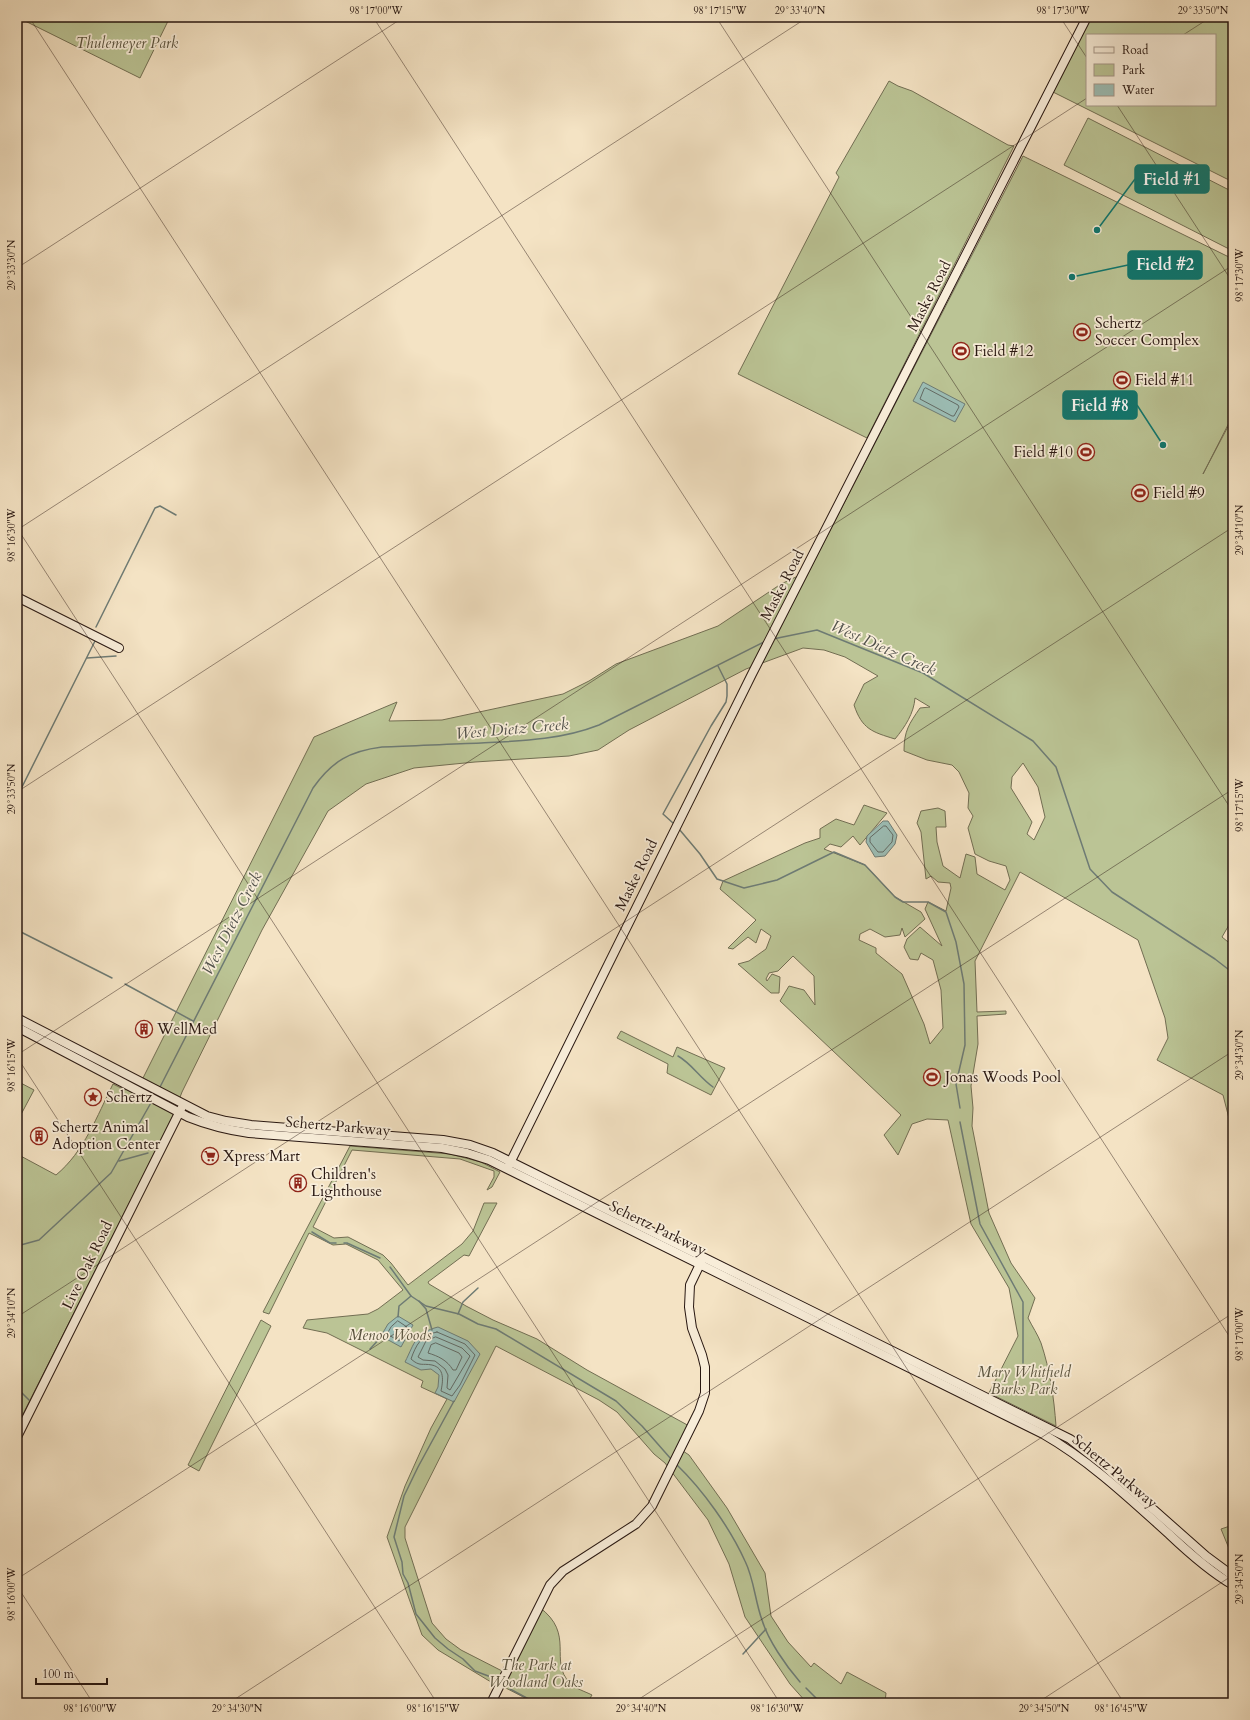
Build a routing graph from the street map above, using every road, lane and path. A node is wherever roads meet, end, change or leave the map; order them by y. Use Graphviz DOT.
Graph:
graph roads {
  1 [pos="1087,17"];
  2 [pos="17,597"];
  3 [pos="120,648"];
  4 [pos="17,1018"];
  5 [pos="17,1027"];
  6 [pos="33,1031"];
  7 [pos="181,1108"];
  8 [pos="510,1165"];
  9 [pos="702,1261"];
  10 [pos="17,1437"];
  11 [pos="1233,1576"];
  12 [pos="1233,1586"];
  13 [pos="491,1703"];
  1 -- 8 [label="street, Maske Road"];
  2 -- 3 [label="street"];
  4 -- 6 [label="street, Schertz Parkway"];
  5 -- 6 [label="street, Schertz Parkway"];
  6 -- 7 [label="street, Schertz Parkway"];
  7 -- 8 [label="street, Schertz Parkway"];
  7 -- 10 [label="street, Live Oak Road"];
  8 -- 9 [label="street, Schertz Parkway"];
  9 -- 11 [label="street, Schertz Parkway"];
  9 -- 12 [label="street, Schertz Parkway"];
  9 -- 13 [label="street"];
}
